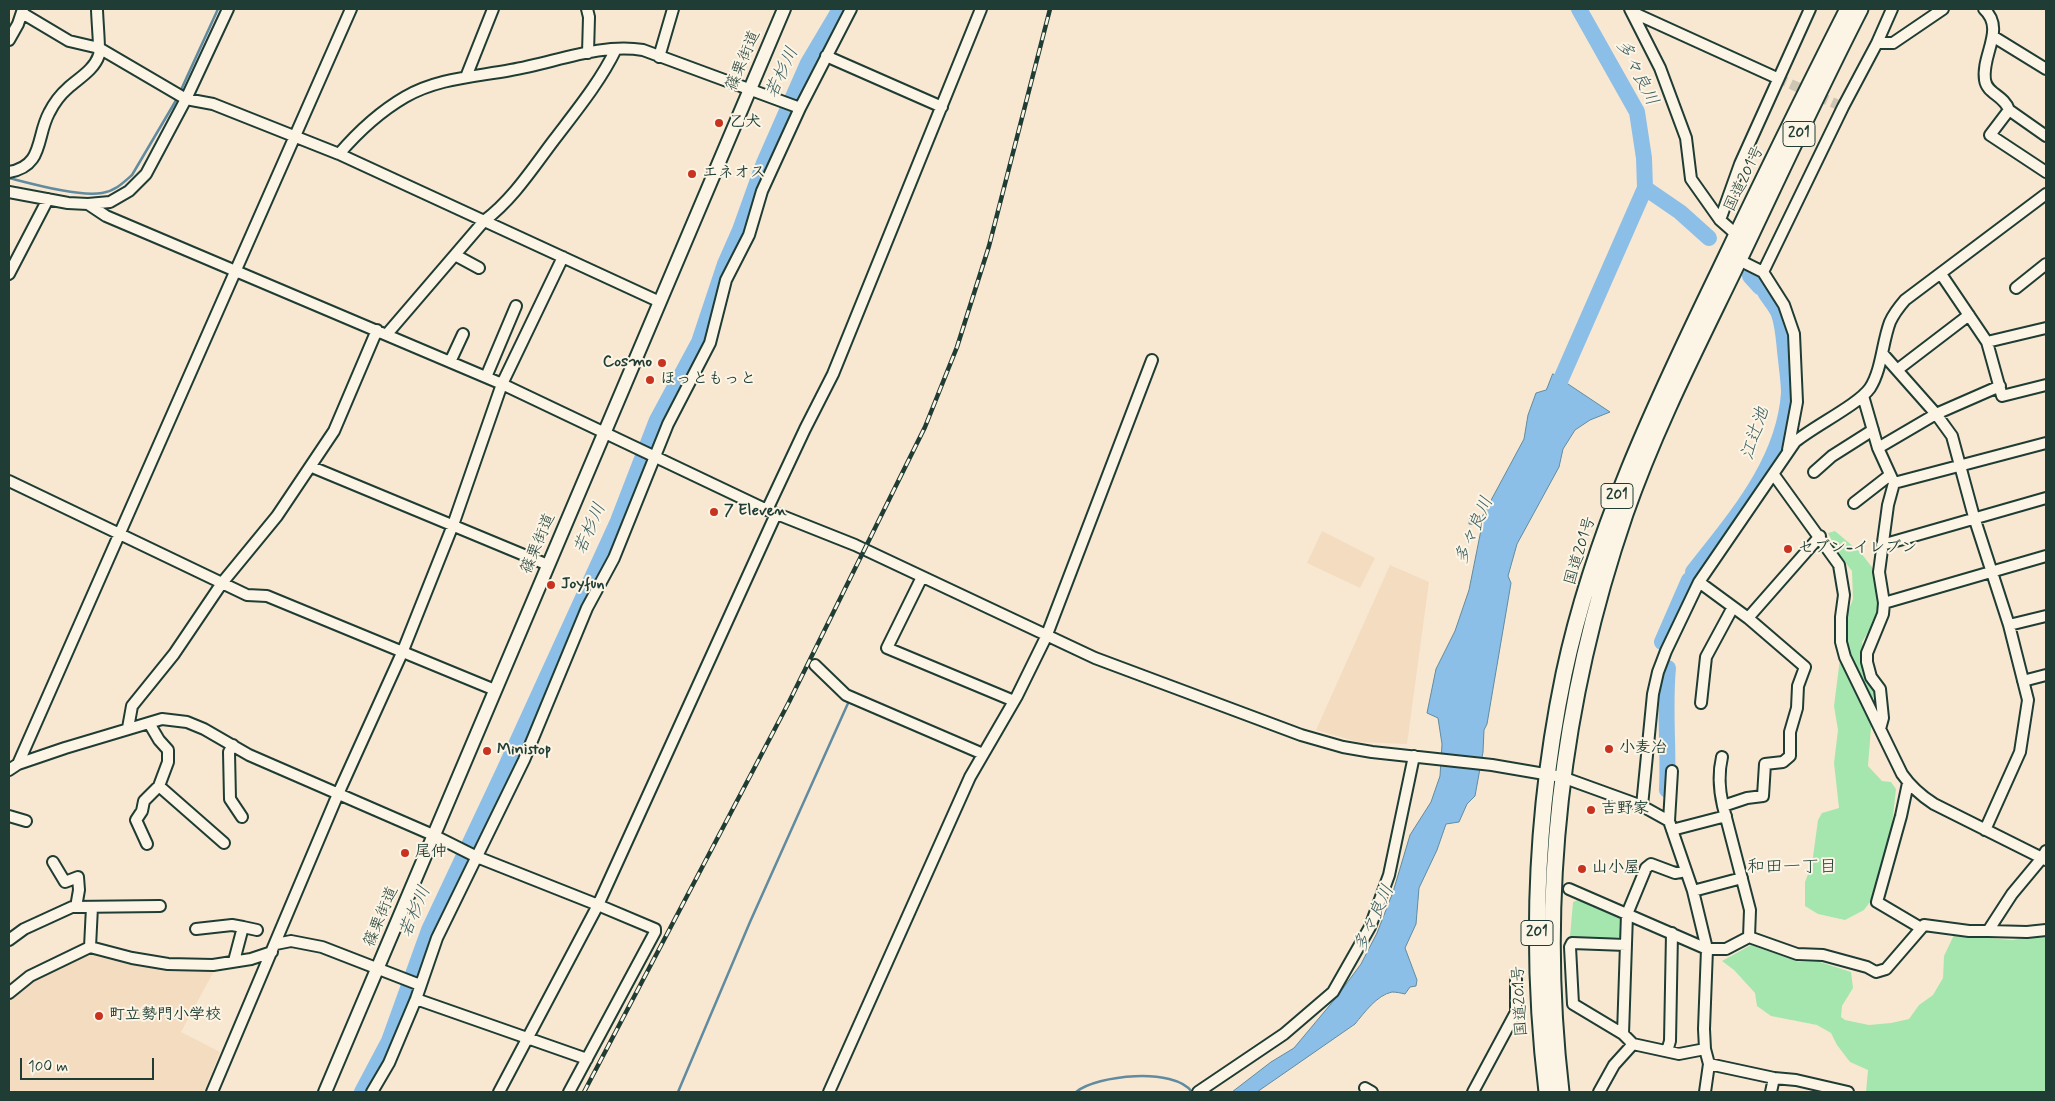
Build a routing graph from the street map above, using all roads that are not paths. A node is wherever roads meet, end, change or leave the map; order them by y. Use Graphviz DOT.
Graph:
graph roads {
  1 [pos="97,9"];
  2 [pos="228,9"];
  3 [pos="351,9"];
  4 [pos="493,9"];
  5 [pos="587,9"];
  6 [pos="673,9"];
  7 [pos="784,9"];
  8 [pos="851,9"];
  9 [pos="981,9"];
  10 [pos="1810,9"];
  11 [pos="1837,9"];
  12 [pos="1848,9"];
  13 [pos="1860,9"];
  14 [pos="1871,9"];
  15 [pos="1892,9"];
  16 [pos="1942,9"];
  17 [pos="1984,9"];
  18 [pos="1631,10"];
  19 [pos="23,11"];
  20 [pos="1994,37"];
  21 [pos="9,40"];
  22 [pos="1877,43"];
  23 [pos="99,48"];
  24 [pos="616,49"];
  25 [pos="588,53"];
  26 [pos="826,56"];
  27 [pos="659,57"];
  28 [pos="2046,69"];
  29 [pos="466,77"];
  30 [pos="1777,78"];
  31 [pos="749,90"];
  32 [pos="181,96"];
  33 [pos="942,107"];
  34 [pos="800,108"];
  35 [pos="2009,110"];
  36 [pos="294,136"];
  37 [pos="2046,136"];
  38 [pos="339,154"];
  39 [pos="9,172"];
  40 [pos="2046,172"];
  41 [pos="9,192"];
  42 [pos="2046,194"];
  43 [pos="1756,196"];
  44 [pos="48,199"];
  45 [pos="88,204"];
  46 [pos="1762,211"];
  47 [pos="1720,220"];
  48 [pos="484,221"];
  49 [pos="1737,235"];
  50 [pos="455,255"];
  51 [pos="563,257"];
  52 [pos="1739,260"];
  53 [pos="2046,264"];
  54 [pos="480,268"];
  55 [pos="1763,272"];
  56 [pos="236,273"];
  57 [pos="9,274"];
  58 [pos="1941,274"];
  59 [pos="2016,288"];
  60 [pos="660,302"];
  61 [pos="516,306"];
  62 [pos="1969,315"];
  63 [pos="2046,328"];
  64 [pos="382,332"];
  65 [pos="463,334"];
  66 [pos="1987,342"];
  67 [pos="1882,353"];
  68 [pos="1152,360"];
  69 [pos="450,362"];
  70 [pos="1897,370"];
  71 [pos="486,377"];
  72 [pos="502,384"];
  73 [pos="2046,385"];
  74 [pos="2000,386"];
  75 [pos="1863,396"];
  76 [pos="1936,414"];
  77 [pos="1873,430"];
  78 [pos="604,432"];
  79 [pos="2046,443"];
  80 [pos="1878,448"];
  81 [pos="1788,452"];
  82 [pos="655,458"];
  83 [pos="1962,466"];
  84 [pos="312,467"];
  85 [pos="1814,472"];
  86 [pos="1774,475"];
  87 [pos="1892,479"];
  88 [pos="9,481"];
  89 [pos="2046,498"];
  90 [pos="1854,503"];
  91 [pos="772,512"];
  92 [pos="1974,517"];
  93 [pos="453,525"];
  94 [pos="121,535"];
  95 [pos="1820,536"];
  96 [pos="1882,544"];
  97 [pos="2046,556"];
  98 [pos="548,565"];
  99 [pos="1992,571"];
  100 [pos="922,577"];
  101 [pos="1699,582"];
  102 [pos="222,583"];
  103 [pos="1884,603"];
  104 [pos="1733,607"];
  105 [pos="2046,616"];
  106 [pos="1748,618"];
  107 [pos="2009,625"];
  108 [pos="1046,637"];
  109 [pos="402,653"];
  110 [pos="815,664"];
  111 [pos="2046,675"];
  112 [pos="2023,681"];
  113 [pos="495,690"];
  114 [pos="1014,701"];
  115 [pos="1701,704"];
  116 [pos="149,723"];
  117 [pos="128,728"];
  118 [pos="1880,729"];
  119 [pos="232,745"];
  120 [pos="983,754"];
  121 [pos="1418,757"];
  122 [pos="1722,757"];
  123 [pos="18,764"];
  124 [pos="9,770"];
  125 [pos="1672,771"];
  126 [pos="1546,774"];
  127 [pos="1562,777"];
  128 [pos="1908,783"];
  129 [pos="159,786"];
  130 [pos="338,794"];
  131 [pos="1642,806"];
  132 [pos="1725,811"];
  133 [pos="9,816"];
  134 [pos="242,817"];
  135 [pos="26,821"];
  136 [pos="1670,826"];
  137 [pos="1985,830"];
  138 [pos="433,835"];
  139 [pos="224,843"];
  140 [pos="147,844"];
  141 [pos="477,857"];
  142 [pos="2045,857"];
  143 [pos="53,862"];
  144 [pos="1686,871"];
  145 [pos="1742,878"];
  146 [pos="1569,888"];
  147 [pos="1693,891"];
  148 [pos="598,905"];
  149 [pos="160,906"];
  150 [pos="76,907"];
  151 [pos="92,907"];
  152 [pos="1627,914"];
  153 [pos="243,927"];
  154 [pos="1921,928"];
  155 [pos="196,929"];
  156 [pos="257,930"];
  157 [pos="2046,930"];
  158 [pos="1988,931"];
  159 [pos="1672,933"];
  160 [pos="1749,937"];
  161 [pos="9,940"];
  162 [pos="1626,945"];
  163 [pos="90,947"];
  164 [pos="274,948"];
  165 [pos="1708,948"];
  166 [pos="234,961"];
  167 [pos="377,969"];
  168 [pos="1516,980"];
  169 [pos="420,985"];
  170 [pos="9,993"];
  171 [pos="416,999"];
  172 [pos="1623,1034"];
  173 [pos="526,1039"];
  174 [pos="1632,1044"];
  175 [pos="1705,1049"];
  176 [pos="1668,1051"];
  177 [pos="587,1059"];
  178 [pos="1709,1064"];
  179 [pos="1774,1078"];
  180 [pos="212,1092"];
  181 [pos="325,1092"];
  182 [pos="372,1092"];
  183 [pos="499,1092"];
  184 [pos="570,1092"];
  185 [pos="829,1092"];
  186 [pos="1198,1092"];
  187 [pos="1473,1092"];
  188 [pos="1546,1092"];
  189 [pos="1561,1092"];
  190 [pos="1599,1092"];
  191 [pos="1704,1092"];
  192 [pos="1771,1092"];
  193 [pos="1848,1092"];
  1 -- 23 [label="street"];
  2 -- 32 [label="street"];
  3 -- 36 [label="street"];
  4 -- 29 [label="street"];
  5 -- 25 [label="street"];
  6 -- 27 [label="street"];
  7 -- 31 [label="main road, 篠栗街道"];
  8 -- 26 [label="street"];
  9 -- 33 [label="street"];
  10 -- 30 [label="street"];
  11 -- 43 [label="highway, 201"];
  12 -- 43 [label="highway, 国道201号 / 201"];
  13 -- 46 [label="highway, 国道201号 / 201"];
  14 -- 46 [label="highway, 201"];
  15 -- 22 [label="street"];
  16 -- 22 [label="street"];
  17 -- 20 [label="street"];
  18 -- 30 [label="street"];
  18 -- 47 [label="street"];
  19 -- 21 [label="street"];
  19 -- 23 [label="street"];
  20 -- 28 [label="street"];
  20 -- 35 [label="street"];
  22 -- 55 [label="street"];
  23 -- 32 [label="street"];
  23 -- 39 [label="street"];
  24 -- 25 [label="street"];
  24 -- 27 [label="street"];
  24 -- 48 [label="street"];
  25 -- 29 [label="street"];
  26 -- 33 [label="street"];
  26 -- 34 [label="street"];
  27 -- 31 [label="street"];
  29 -- 38 [label="street"];
  30 -- 47 [label="street"];
  31 -- 34 [label="street"];
  31 -- 60 [label="main road, 篠栗街道"];
  32 -- 36 [label="street"];
  32 -- 45 [label="street"];
  33 -- 91 [label="street"];
  34 -- 82 [label="street"];
  35 -- 37 [label="street"];
  35 -- 40 [label="street"];
  36 -- 38 [label="street"];
  36 -- 56 [label="street"];
  38 -- 48 [label="street"];
  41 -- 44 [label="street"];
  42 -- 58 [label="street"];
  43 -- 49 [label="highway, 国道201号 / 201"];
  44 -- 45 [label="street"];
  44 -- 57 [label="street"];
  45 -- 56 [label="street"];
  46 -- 52 [label="highway, 国道201号 / 201"];
  47 -- 49 [label="street"];
  48 -- 50 [label="street"];
  48 -- 51 [label="street"];
  49 -- 126 [label="highway, 国道201号 / 201"];
  50 -- 54 [label="street"];
  50 -- 64 [label="street"];
  51 -- 60 [label="street"];
  51 -- 72 [label="street"];
  52 -- 55 [label="street"];
  52 -- 127 [label="highway, 国道201号 / 201"];
  53 -- 59 [label="street"];
  55 -- 81 [label="street"];
  56 -- 64 [label="street"];
  56 -- 94 [label="street"];
  58 -- 62 [label="street"];
  58 -- 67 [label="street"];
  60 -- 78 [label="main road, 篠栗街道"];
  61 -- 71 [label="street"];
  62 -- 66 [label="street"];
  62 -- 70 [label="street"];
  63 -- 66 [label="street"];
  64 -- 69 [label="street"];
  64 -- 84 [label="street"];
  65 -- 69 [label="street"];
  66 -- 74 [label="street"];
  67 -- 70 [label="street"];
  67 -- 75 [label="street"];
  68 -- 108 [label="street"];
  69 -- 71 [label="street"];
  70 -- 76 [label="street"];
  71 -- 72 [label="street"];
  72 -- 78 [label="street"];
  72 -- 93 [label="street"];
  73 -- 74 [label="street"];
  74 -- 76 [label="street"];
  75 -- 77 [label="street"];
  75 -- 81 [label="street"];
  76 -- 80 [label="street"];
  76 -- 83 [label="street"];
  77 -- 80 [label="street"];
  77 -- 85 [label="street"];
  78 -- 82 [label="street"];
  78 -- 98 [label="main road, 篠栗街道"];
  79 -- 83 [label="street"];
  80 -- 87 [label="street"];
  81 -- 86 [label="street"];
  82 -- 91 [label="street"];
  82 -- 141 [label="street"];
  83 -- 87 [label="street"];
  83 -- 92 [label="street"];
  84 -- 93 [label="street"];
  84 -- 102 [label="street"];
  86 -- 95 [label="street"];
  86 -- 101 [label="street"];
  87 -- 90 [label="street"];
  87 -- 96 [label="street"];
  88 -- 94 [label="street"];
  89 -- 92 [label="street"];
  91 -- 100 [label="street"];
  91 -- 148 [label="street"];
  92 -- 96 [label="street"];
  92 -- 99 [label="street"];
  93 -- 98 [label="street"];
  93 -- 109 [label="street"];
  94 -- 102 [label="street"];
  94 -- 123 [label="street"];
  95 -- 106 [label="street"];
  95 -- 118 [label="street"];
  96 -- 103 [label="street"];
  97 -- 99 [label="street"];
  98 -- 113 [label="main road, 篠栗街道"];
  99 -- 103 [label="street"];
  99 -- 107 [label="street"];
  100 -- 108 [label="street"];
  100 -- 114 [label="street"];
  101 -- 104 [label="street"];
  101 -- 131 [label="street"];
  102 -- 109 [label="street"];
  102 -- 117 [label="street"];
  103 -- 118 [label="street"];
  104 -- 106 [label="street"];
  104 -- 115 [label="street"];
  105 -- 107 [label="street"];
  106 -- 132 [label="street"];
  107 -- 112 [label="street"];
  108 -- 114 [label="street"];
  108 -- 121 [label="street"];
  109 -- 113 [label="street"];
  109 -- 130 [label="street"];
  110 -- 120 [label="street"];
  111 -- 112 [label="street"];
  112 -- 137 [label="street"];
  113 -- 138 [label="main road, 篠栗街道"];
  114 -- 120 [label="street"];
  116 -- 117 [label="street"];
  116 -- 119 [label="street"];
  116 -- 129 [label="street"];
  117 -- 123 [label="street"];
  118 -- 128 [label="street"];
  119 -- 130 [label="street"];
  119 -- 134 [label="street"];
  120 -- 185 [label="street"];
  121 -- 126 [label="street"];
  121 -- 186 [label="street"];
  122 -- 132 [label="street"];
  123 -- 124 [label="street"];
  125 -- 136 [label="street"];
  126 -- 127 [label="street"];
  126 -- 188 [label="highway, 国道201号 / 201"];
  127 -- 131 [label="street"];
  127 -- 189 [label="highway, 国道201号 / 201"];
  128 -- 137 [label="street"];
  128 -- 154 [label="street"];
  129 -- 139 [label="street"];
  129 -- 140 [label="street"];
  130 -- 138 [label="street"];
  130 -- 164 [label="street"];
  131 -- 136 [label="street"];
  132 -- 136 [label="street"];
  132 -- 145 [label="street"];
  133 -- 135 [label="street"];
  136 -- 144 [label="street"];
  137 -- 142 [label="street"];
  138 -- 141 [label="street"];
  138 -- 167 [label="main road, 篠栗街道"];
  141 -- 148 [label="street"];
  141 -- 169 [label="street"];
  142 -- 158 [label="street"];
  143 -- 150 [label="street"];
  144 -- 147 [label="street"];
  144 -- 152 [label="street"];
  145 -- 147 [label="street"];
  145 -- 160 [label="street"];
  146 -- 152 [label="street"];
  147 -- 165 [label="street"];
  148 -- 173 [label="street"];
  148 -- 177 [label="street"];
  149 -- 151 [label="street"];
  150 -- 151 [label="street"];
  150 -- 161 [label="street"];
  151 -- 163 [label="street"];
  152 -- 159 [label="street"];
  152 -- 162 [label="street"];
  153 -- 155 [label="street"];
  153 -- 156 [label="street"];
  153 -- 166 [label="street"];
  154 -- 158 [label="street"];
  154 -- 160 [label="street"];
  157 -- 158 [label="street"];
  159 -- 165 [label="street"];
  159 -- 176 [label="street"];
  160 -- 165 [label="street"];
  162 -- 172 [label="street"];
  162 -- 172 [label="street"];
  163 -- 166 [label="street"];
  163 -- 170 [label="street"];
  164 -- 166 [label="street"];
  164 -- 167 [label="street"];
  164 -- 180 [label="street"];
  165 -- 175 [label="street"];
  167 -- 169 [label="street"];
  167 -- 181 [label="main road, 篠栗街道"];
  168 -- 187 [label="street"];
  169 -- 171 [label="street"];
  171 -- 173 [label="street"];
  171 -- 182 [label="street"];
  172 -- 174 [label="street"];
  173 -- 177 [label="street"];
  173 -- 183 [label="street"];
  174 -- 176 [label="street"];
  174 -- 190 [label="street"];
  175 -- 176 [label="street"];
  175 -- 178 [label="street"];
  177 -- 184 [label="street"];
  178 -- 179 [label="street"];
  178 -- 191 [label="street"];
  179 -- 192 [label="street"];
  179 -- 193 [label="street"];
}
